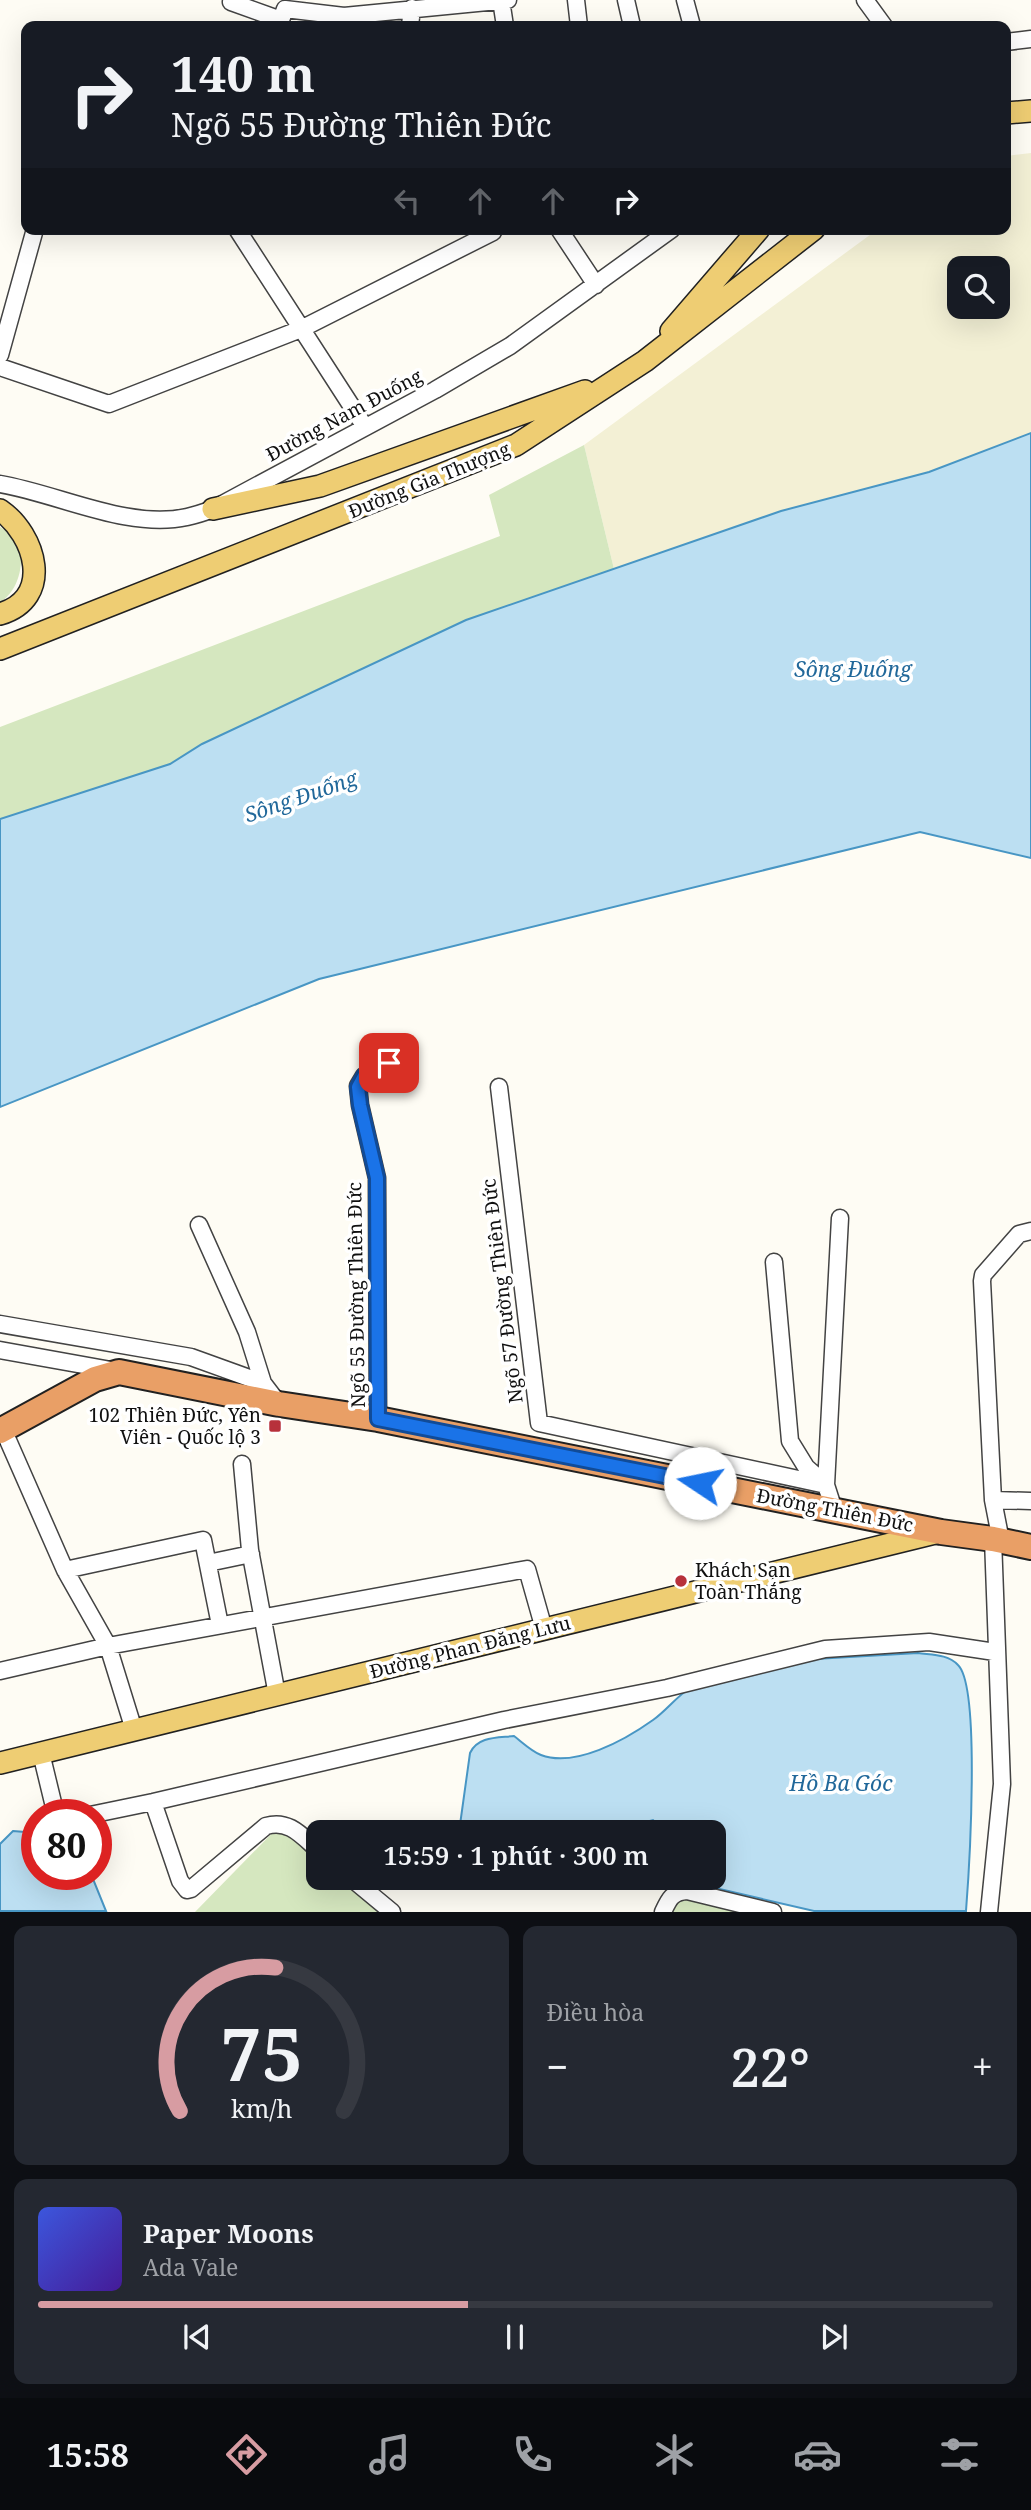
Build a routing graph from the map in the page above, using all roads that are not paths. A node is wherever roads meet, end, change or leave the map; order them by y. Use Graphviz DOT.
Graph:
graph roads {
  1 [pos="503,0"];
  2 [pos="576,0"];
  3 [pos="626,0"];
  4 [pos="685,0"];
  5 [pos="865,0"];
  6 [pos="231,2"];
  7 [pos="412,8"];
  8 [pos="411,21"];
  9 [pos="505,21"];
  10 [pos="578,21"];
  11 [pos="631,21"];
  12 [pos="691,21"];
  13 [pos="880,21"];
  14 [pos="1031,39"];
  15 [pos="1011,41"];
  16 [pos="1031,111"];
  17 [pos="1011,113"];
  18 [pos="32,235"];
  19 [pos="241,235"];
  20 [pos="487,235"];
  21 [pos="563,235"];
  22 [pos="664,235"];
  23 [pos="754,235"];
  24 [pos="806,235"];
  25 [pos="596,285"];
  26 [pos="301,329"];
  27 [pos="0,355"];
  28 [pos="645,361"];
  29 [pos="0,367"];
  30 [pos="617,380"];
  31 [pos="365,427"];
  32 [pos="5,485"];
  33 [pos="214,509"];
  34 [pos="0,510"];
  35 [pos="0,614"];
  36 [pos="0,649"];
  37 [pos="389,1063"];
  38 [pos="499,1087"];
  39 [pos="840,1218"];
  40 [pos="199,1224"];
  41 [pos="1031,1231"];
  42 [pos="774,1262"];
  43 [pos="0,1324"];
  44 [pos="0,1350"];
  45 [pos="119,1372"];
  46 [pos="263,1383"];
  47 [pos="279,1404"];
  48 [pos="378,1419"];
  49 [pos="2,1430"];
  50 [pos="242,1464"];
  51 [pos="826,1485"];
  52 [pos="993,1500"];
  53 [pos="1031,1501"];
  54 [pos="834,1510"];
  55 [pos="941,1532"];
  56 [pos="997,1540"];
  57 [pos="1031,1547"];
  58 [pos="251,1554"];
  59 [pos="208,1563"];
  60 [pos="65,1570"];
  61 [pos="261,1617"];
  62 [pos="220,1625"];
  63 [pos="544,1629"];
  64 [pos="108,1646"];
  65 [pos="995,1652"];
  66 [pos="0,1671"];
  67 [pos="277,1695"];
  68 [pos="134,1730"];
  69 [pos="41,1753"];
  70 [pos="0,1763"];
  71 [pos="53,1799"];
  72 [pos="153,1802"];
  73 [pos="112,1810"];
  74 [pos="306,1840"];
  75 [pos="365,1890"];
  76 [pos="392,1912"];
  77 [pos="663,1912"];
  78 [pos="773,1912"];
  79 [pos="989,1912"];
  1 -- 7 [label="street"];
  1 -- 9 [label="street"];
  2 -- 10 [label="street"];
  3 -- 11 [label="street"];
  4 -- 12 [label="street"];
  5 -- 13 [label="street"];
  6 -- 7 [label="street"];
  7 -- 8 [label="street"];
  14 -- 15 [label="street"];
  16 -- 17 [label="main road"];
  18 -- 27 [label="street"];
  19 -- 26 [label="street"];
  20 -- 26 [label="street"];
  21 -- 25 [label="street"];
  22 -- 25 [label="street, Đường Nam Đuống"];
  23 -- 28 [label="main road"];
  24 -- 28 [label="main road, Đường Gia Thượng"];
  25 -- 31 [label="street, Đường Nam Đuống"];
  26 -- 29 [label="street"];
  26 -- 31 [label="street"];
  28 -- 30 [label="main road, Đường Gia Thượng"];
  30 -- 33 [label="main road"];
  30 -- 36 [label="main road, Đường Gia Thượng"];
  31 -- 33 [label="street, Đường Nam Đuống"];
  32 -- 33 [label="street, Đường Nam Đuống"];
  34 -- 35 [label="main road"];
  37 -- 48 [label="street, Ngõ 55 Đường Thiên Đức"];
  38 -- 51 [label="street, Ngõ 57 Đường Thiên Đức"];
  39 -- 51 [label="street"];
  40 -- 46 [label="street"];
  41 -- 52 [label="street"];
  42 -- 51 [label="street"];
  43 -- 46 [label="street"];
  44 -- 45 [label="street"];
  45 -- 47 [label="highway, Đường Thiên Đức"];
  45 -- 49 [label="highway"];
  46 -- 47 [label="street"];
  47 -- 48 [label="highway, Đường Thiên Đức"];
  48 -- 54 [label="highway, Đường Thiên Đức"];
  49 -- 60 [label="street"];
  50 -- 58 [label="street"];
  51 -- 54 [label="street"];
  52 -- 53 [label="street"];
  52 -- 56 [label="street"];
  54 -- 55 [label="highway, Đường Thiên Đức"];
  55 -- 56 [label="highway, Đường Thiên Đức"];
  55 -- 63 [label="main road, Đường Phan Đăng Lưu"];
  56 -- 57 [label="highway, Đường Thiên Đức"];
  56 -- 65 [label="street"];
  58 -- 59 [label="street"];
  58 -- 61 [label="street"];
  59 -- 60 [label="street"];
  59 -- 62 [label="street"];
  60 -- 64 [label="street"];
  61 -- 62 [label="street"];
  61 -- 63 [label="street"];
  61 -- 67 [label="street"];
  62 -- 64 [label="street"];
  63 -- 67 [label="main road, Đường Phan Đăng Lưu"];
  64 -- 66 [label="street"];
  64 -- 68 [label="street"];
  65 -- 72 [label="street"];
  65 -- 79 [label="street"];
  67 -- 68 [label="main road, Đường Phan Đăng Lưu"];
  68 -- 69 [label="main road, Đường Phan Đăng Lưu"];
  69 -- 70 [label="main road, Đường Phan Đăng Lưu"];
  69 -- 71 [label="street"];
  72 -- 73 [label="street"];
  72 -- 74 [label="street"];
  75 -- 76 [label="street"];
  77 -- 78 [label="street"];
}
